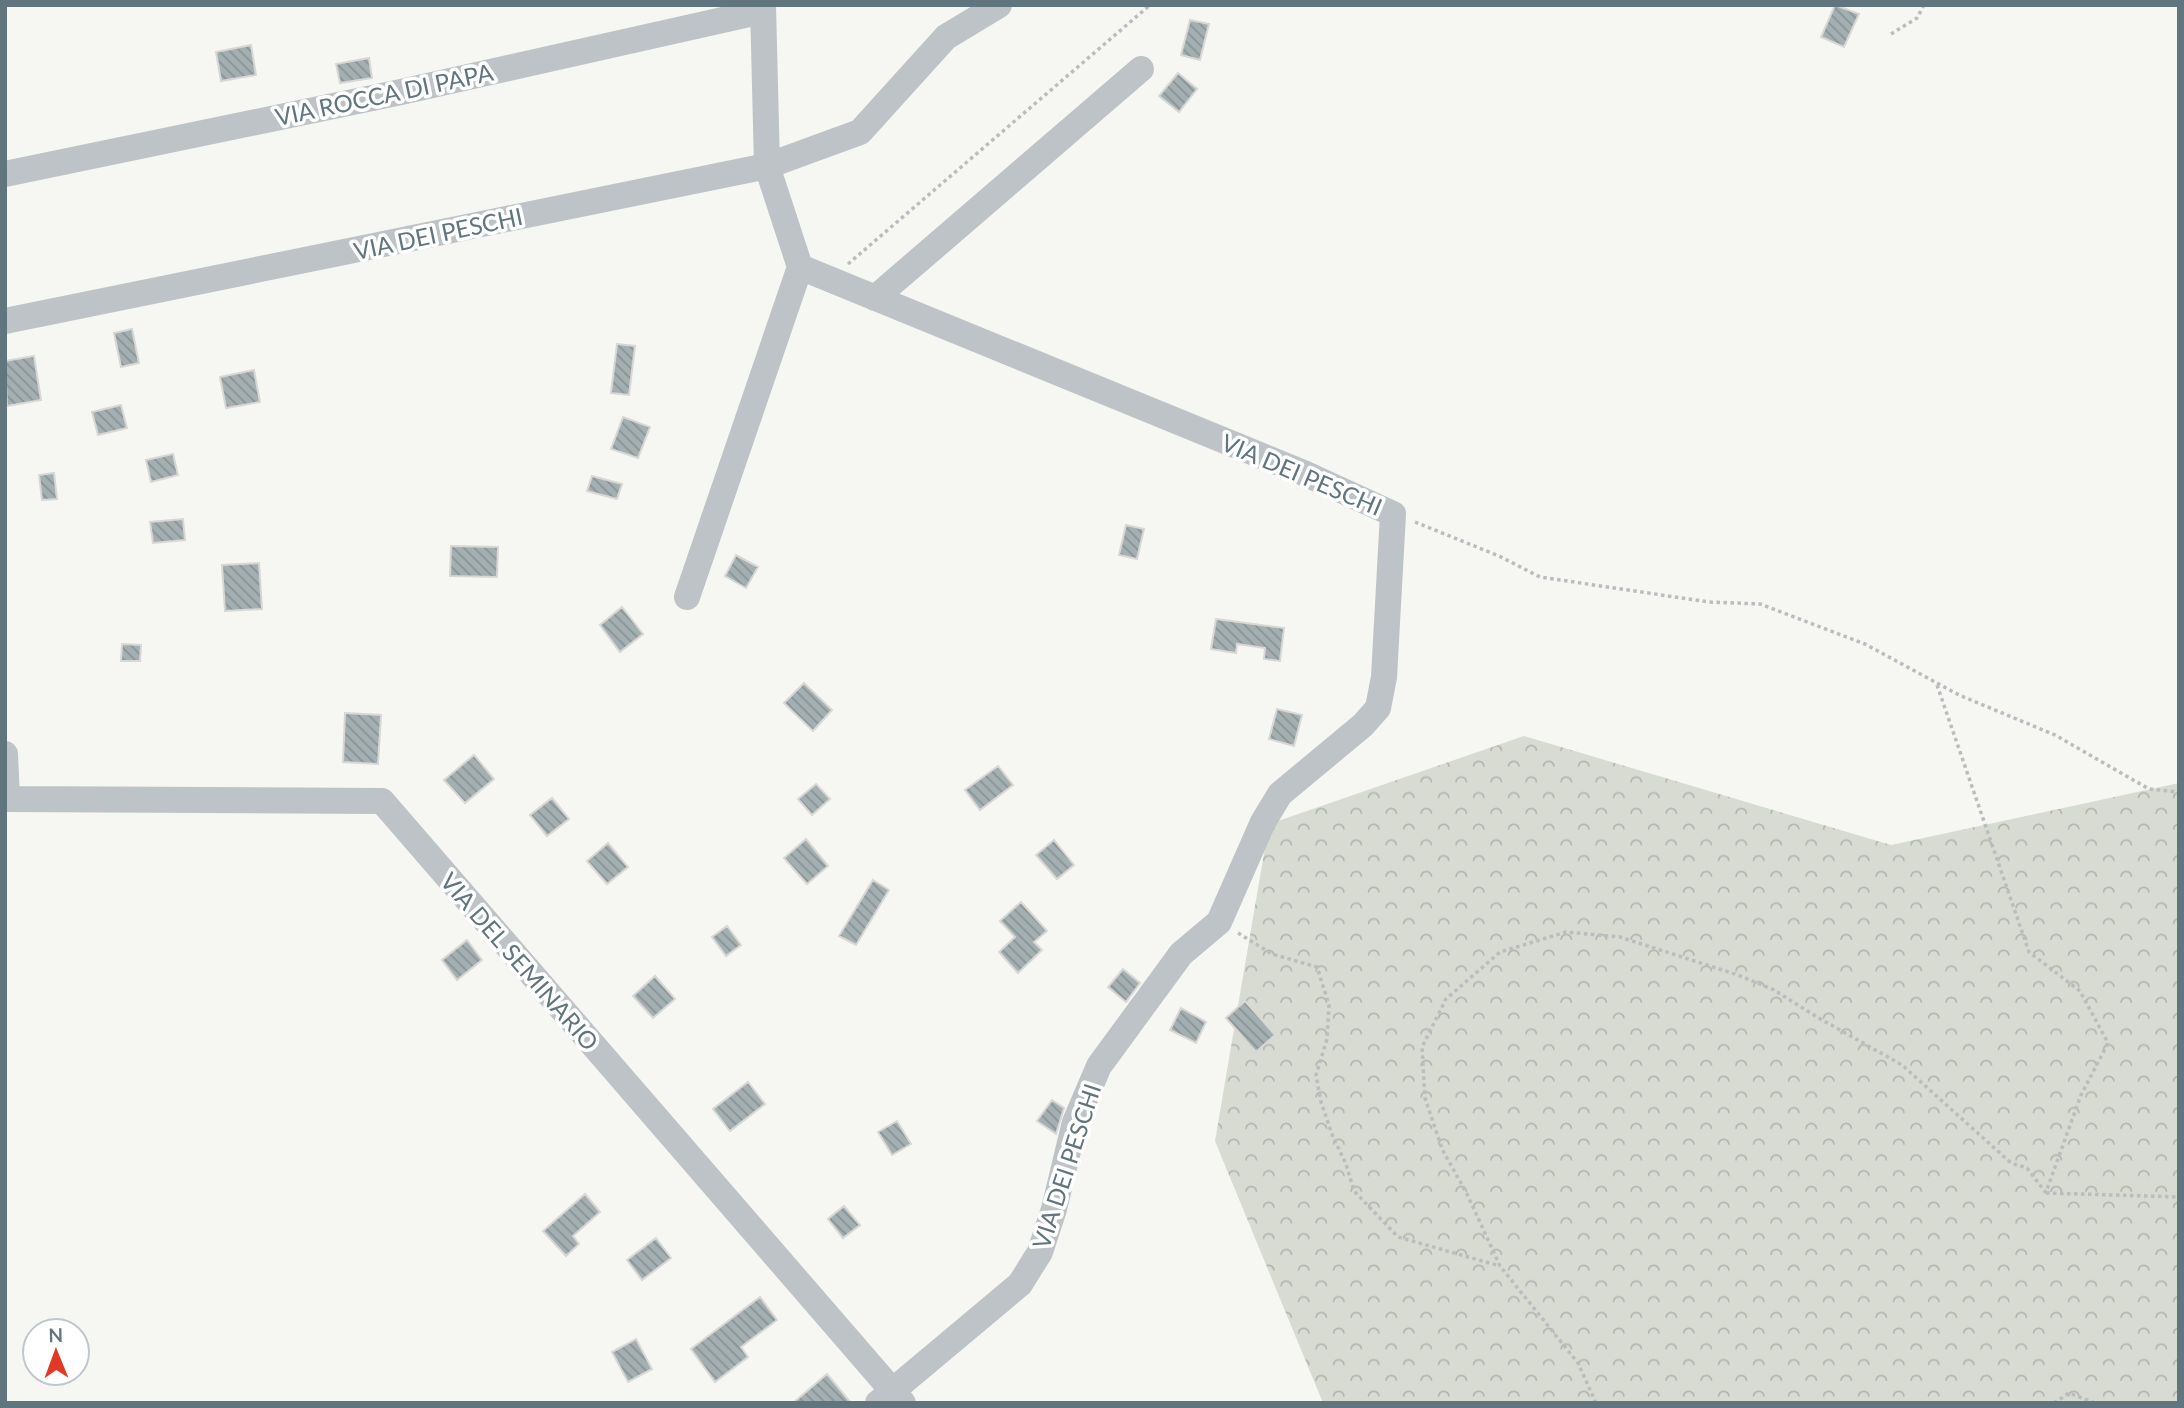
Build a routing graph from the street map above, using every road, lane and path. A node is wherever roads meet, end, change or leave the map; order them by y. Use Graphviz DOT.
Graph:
graph roads {
  1 [pos="999,5"];
  2 [pos="1150,5"];
  3 [pos="1924,5"];
  4 [pos="762,8"];
  5 [pos="1891,34"];
  6 [pos="1141,69"];
  7 [pos="767,166"];
  8 [pos="5,174"];
  9 [pos="800,267"];
  10 [pos="830,279"];
  11 [pos="875,298"];
  12 [pos="5,321"];
  13 [pos="1393,514"];
  14 [pos="687,597"];
  15 [pos="1937,683"];
  16 [pos="5,754"];
  17 [pos="2179,792"];
  18 [pos="6,801"];
  19 [pos="1219,922"];
  20 [pos="2046,1193"];
  21 [pos="2179,1197"];
  22 [pos="1500,1266"];
  23 [pos="891,1399"];
  24 [pos="1596,1403"];
  25 [pos="2054,1403"];
  26 [pos="2095,1403"];
  1 -- 7 [label="street, VIA DEI PESCHI"];
  2 -- 10 [label="path"];
  3 -- 5 [label="path"];
  4 -- 7 [label="street"];
  4 -- 8 [label="street, VIA ROCCA DI PAPA"];
  6 -- 11 [label="street"];
  7 -- 9 [label="street"];
  7 -- 12 [label="street, VIA DEI PESCHI"];
  9 -- 10 [label="street, VIA DEI PESCHI"];
  9 -- 14 [label="street"];
  10 -- 11 [label="street, VIA DEI PESCHI"];
  11 -- 13 [label="street, VIA DEI PESCHI"];
  13 -- 15 [label="path"];
  13 -- 19 [label="street, VIA DEI PESCHI"];
  15 -- 17 [label="path"];
  15 -- 20 [label="path"];
  16 -- 18 [label="street"];
  18 -- 23 [label="street, VIA DEL SEMINARIO"];
  19 -- 22 [label="path"];
  19 -- 23 [label="street, VIA DEI PESCHI"];
  20 -- 21 [label="path"];
  20 -- 22 [label="path"];
  22 -- 24 [label="path"];
  25 -- 26 [label="path"];
}
